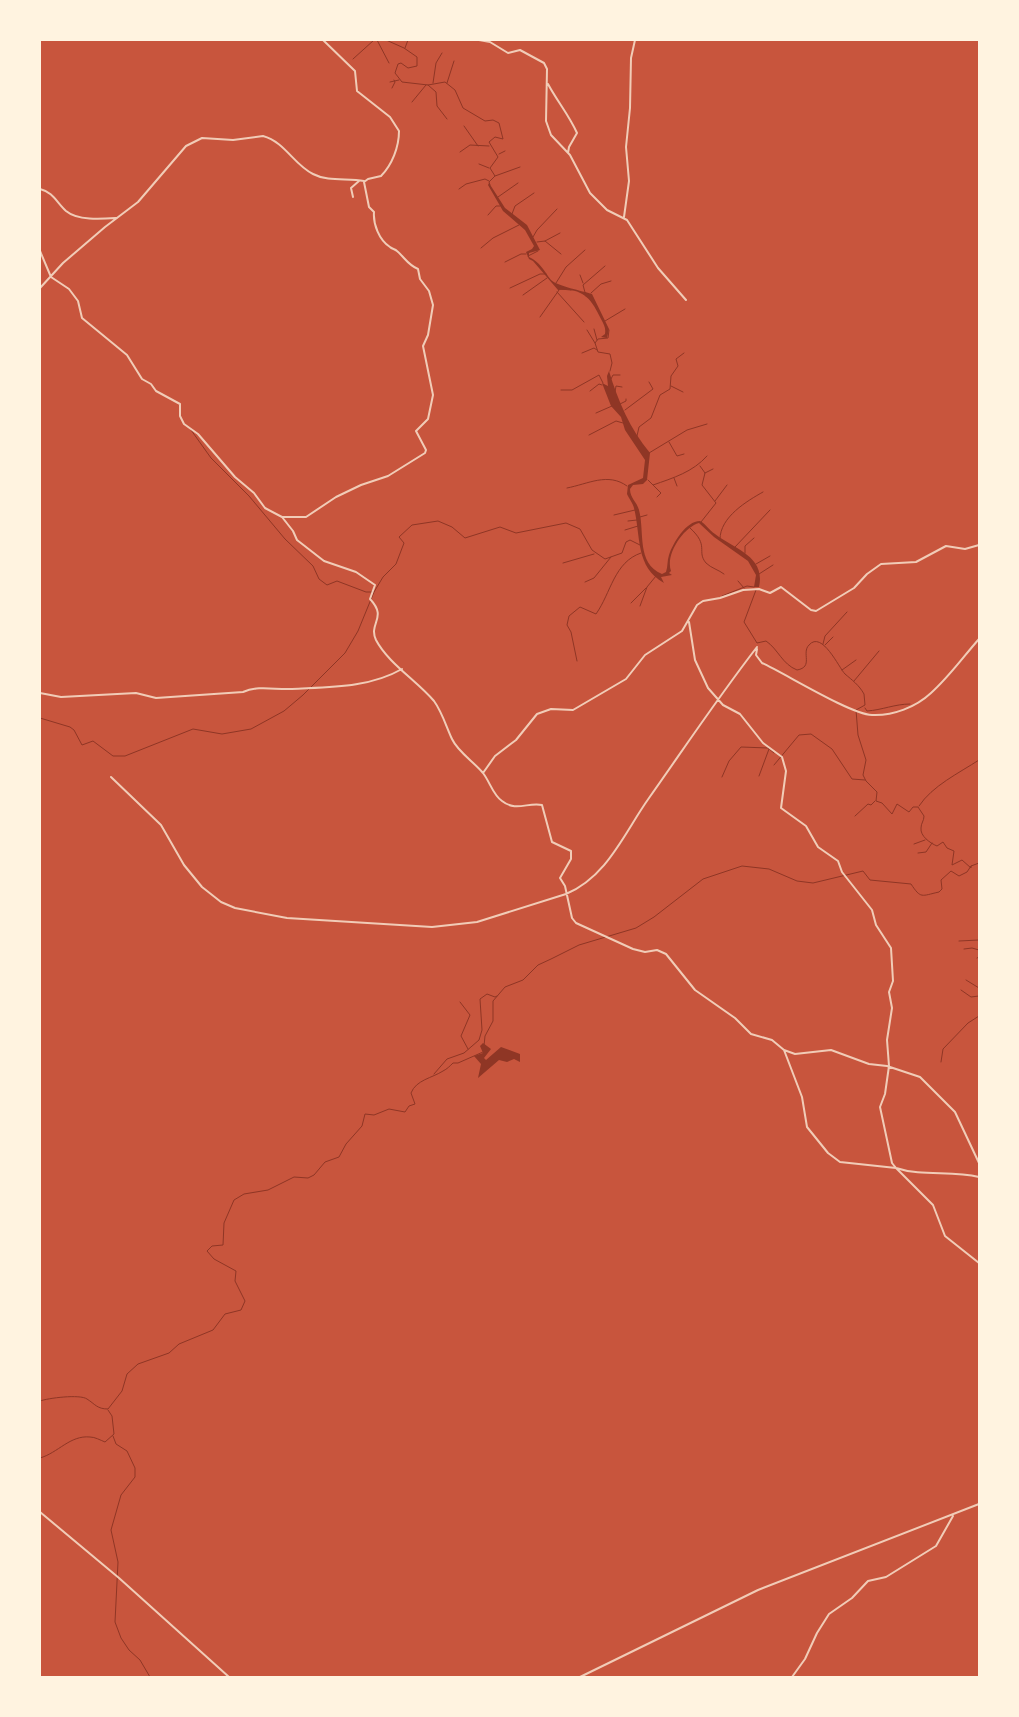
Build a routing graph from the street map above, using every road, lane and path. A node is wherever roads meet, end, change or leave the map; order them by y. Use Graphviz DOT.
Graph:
graph roads {
  1 [pos="323,40"];
  2 [pos="479,40"];
  3 [pos="635,40"];
  4 [pos="547,83"];
  5 [pos="568,153"];
  6 [pos="360,180"];
  7 [pos="365,181"];
  8 [pos="40,189"];
  9 [pos="353,197"];
  10 [pos="624,217"];
  11 [pos="117,218"];
  12 [pos="40,252"];
  13 [pos="51,276"];
  14 [pos="40,288"];
  15 [pos="686,300"];
  16 [pos="282,517"];
  17 [pos="979,545"];
  18 [pos="689,622"];
  19 [pos="979,639"];
  20 [pos="402,669"];
  21 [pos="40,693"];
  22 [pos="717,700"];
  23 [pos="483,773"];
  24 [pos="111,777"];
  25 [pos="566,894"];
  26 [pos="784,1050"];
  27 [pos="889,1066"];
  28 [pos="979,1163"];
  29 [pos="896,1168"];
  30 [pos="979,1177"];
  31 [pos="979,1263"];
  32 [pos="979,1504"];
  33 [pos="40,1512"];
  34 [pos="954,1515"];
  35 [pos="228,1677"];
  36 [pos="580,1677"];
  37 [pos="792,1677"];
  1 -- 7 [label="street"];
  2 -- 4 [label="street"];
  3 -- 10 [label="street"];
  4 -- 5 [label="street"];
  4 -- 5 [label="street"];
  5 -- 10 [label="street"];
  6 -- 7 [label="street"];
  6 -- 9 [label="street"];
  6 -- 11 [label="street"];
  7 -- 16 [label="street"];
  8 -- 11 [label="street"];
  10 -- 15 [label="street"];
  11 -- 13 [label="street"];
  12 -- 13 [label="street"];
  13 -- 14 [label="street"];
  13 -- 16 [label="street"];
  16 -- 20 [label="street"];
  17 -- 18 [label="street"];
  18 -- 22 [label="street"];
  18 -- 23 [label="street"];
  19 -- 22 [label="street"];
  20 -- 21 [label="street"];
  20 -- 23 [label="street"];
  22 -- 25 [label="street"];
  22 -- 27 [label="street"];
  23 -- 25 [label="street"];
  24 -- 25 [label="street"];
  25 -- 26 [label="street"];
  26 -- 27 [label="street"];
  26 -- 29 [label="street"];
  27 -- 28 [label="street"];
  27 -- 29 [label="street"];
  29 -- 30 [label="street"];
  29 -- 31 [label="street"];
  32 -- 34 [label="street"];
  33 -- 35 [label="street"];
  34 -- 36 [label="street"];
  34 -- 37 [label="street"];
}
